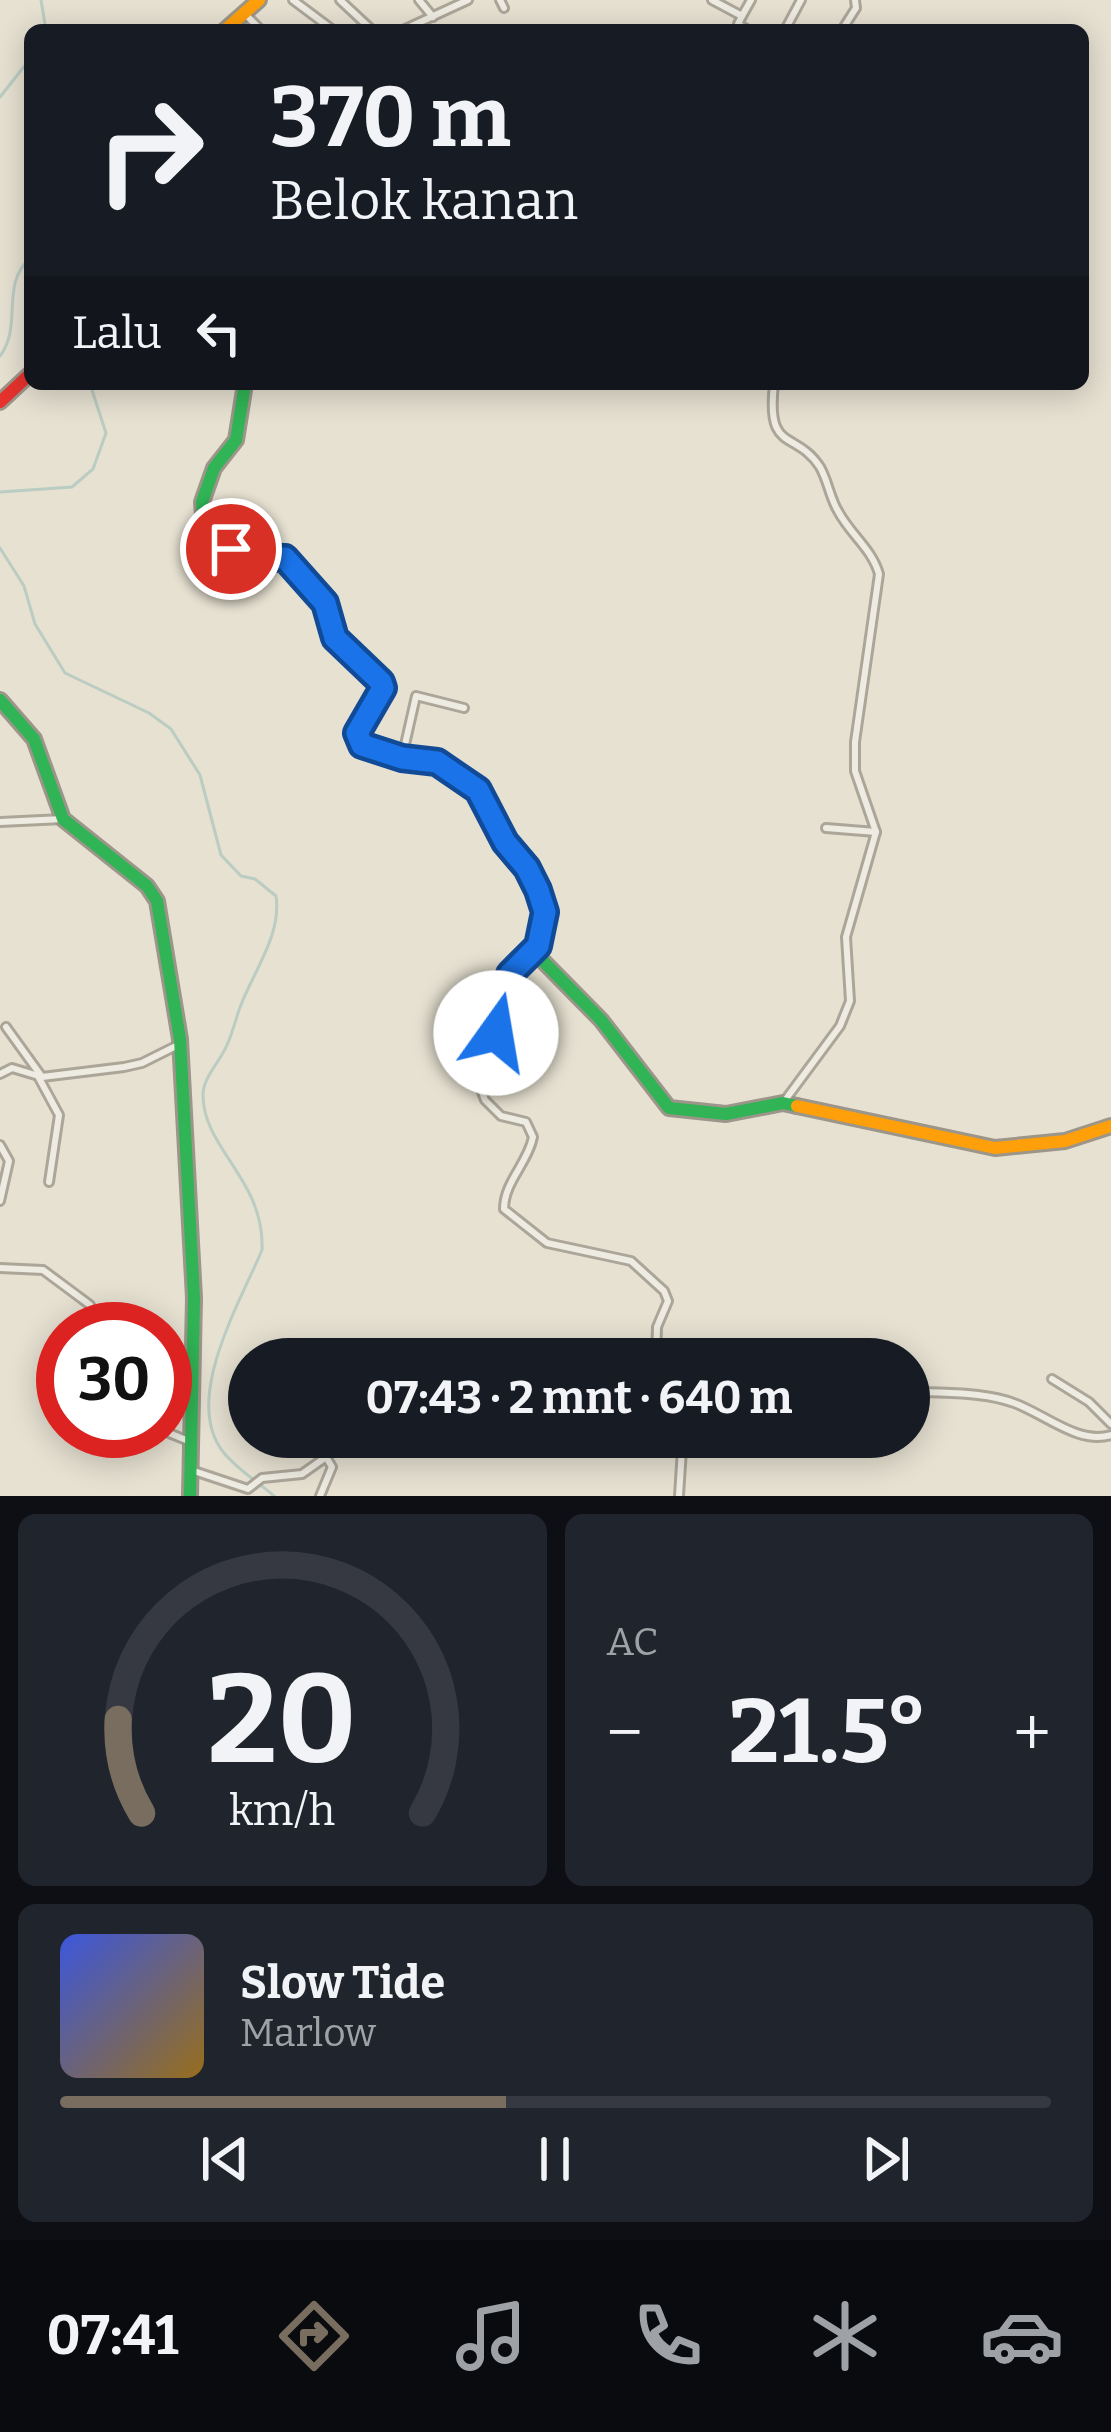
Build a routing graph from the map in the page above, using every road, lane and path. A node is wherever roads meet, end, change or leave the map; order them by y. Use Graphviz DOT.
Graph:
graph roads {
  1 [pos="259,0"];
  2 [pos="293,0"];
  3 [pos="340,0"];
  4 [pos="418,0"];
  5 [pos="468,0"];
  6 [pos="712,0"];
  7 [pos="751,0"];
  8 [pos="243,12"];
  9 [pos="742,16"];
  10 [pos="433,17"];
  11 [pos="231,24"];
  12 [pos="255,24"];
  13 [pos="325,24"];
  14 [pos="365,24"];
  15 [pos="417,24"];
  16 [pos="738,24"];
  17 [pos="24,380"];
  18 [pos="244,390"];
  19 [pos="774,390"];
  20 [pos="0,402"];
  21 [pos="0,700"];
  22 [pos="464,708"];
  23 [pos="402,758"];
  24 [pos="63,819"];
  25 [pos="0,822"];
  26 [pos="826,828"];
  27 [pos="876,832"];
  28 [pos="538,946"];
  29 [pos="6,1027"];
  30 [pos="180,1044"];
  31 [pos="0,1074"];
  32 [pos="40,1077"];
  33 [pos="783,1103"];
  34 [pos="1111,1126"];
  35 [pos="0,1145"];
  36 [pos="49,1182"];
  37 [pos="0,1201"];
  38 [pos="0,1268"];
  39 [pos="86,1302"];
  40 [pos="657,1338"];
  41 [pos="1052,1379"];
  42 [pos="930,1392"];
  43 [pos="192,1394"];
  44 [pos="1111,1424"];
  45 [pos="1111,1435"];
  46 [pos="190,1458"];
  47 [pos="682,1458"];
  48 [pos="190,1470"];
  49 [pos="190,1496"];
  50 [pos="320,1496"];
  51 [pos="679,1496"];
  1 -- 8 [label="street"];
  2 -- 13 [label="street"];
  3 -- 14 [label="street"];
  4 -- 10 [label="street"];
  5 -- 10 [label="street"];
  6 -- 9 [label="street"];
  7 -- 9 [label="street"];
  8 -- 11 [label="street"];
  8 -- 12 [label="street"];
  9 -- 16 [label="street"];
  10 -- 15 [label="street"];
  17 -- 20 [label="street"];
  18 -- 23 [label="street"];
  19 -- 27 [label="street"];
  21 -- 24 [label="street"];
  22 -- 23 [label="street"];
  23 -- 28 [label="street"];
  24 -- 25 [label="street"];
  24 -- 30 [label="street"];
  26 -- 27 [label="street"];
  27 -- 33 [label="street"];
  28 -- 33 [label="street"];
  28 -- 40 [label="street"];
  29 -- 32 [label="street"];
  30 -- 32 [label="street"];
  30 -- 43 [label="street"];
  31 -- 32 [label="street"];
  32 -- 36 [label="street"];
  33 -- 34 [label="street"];
  35 -- 37 [label="street"];
  38 -- 39 [label="street"];
  41 -- 44 [label="street"];
  42 -- 45 [label="street"];
  46 -- 48 [label="street"];
  47 -- 51 [label="street"];
  48 -- 49 [label="street"];
  48 -- 50 [label="street"];
}
